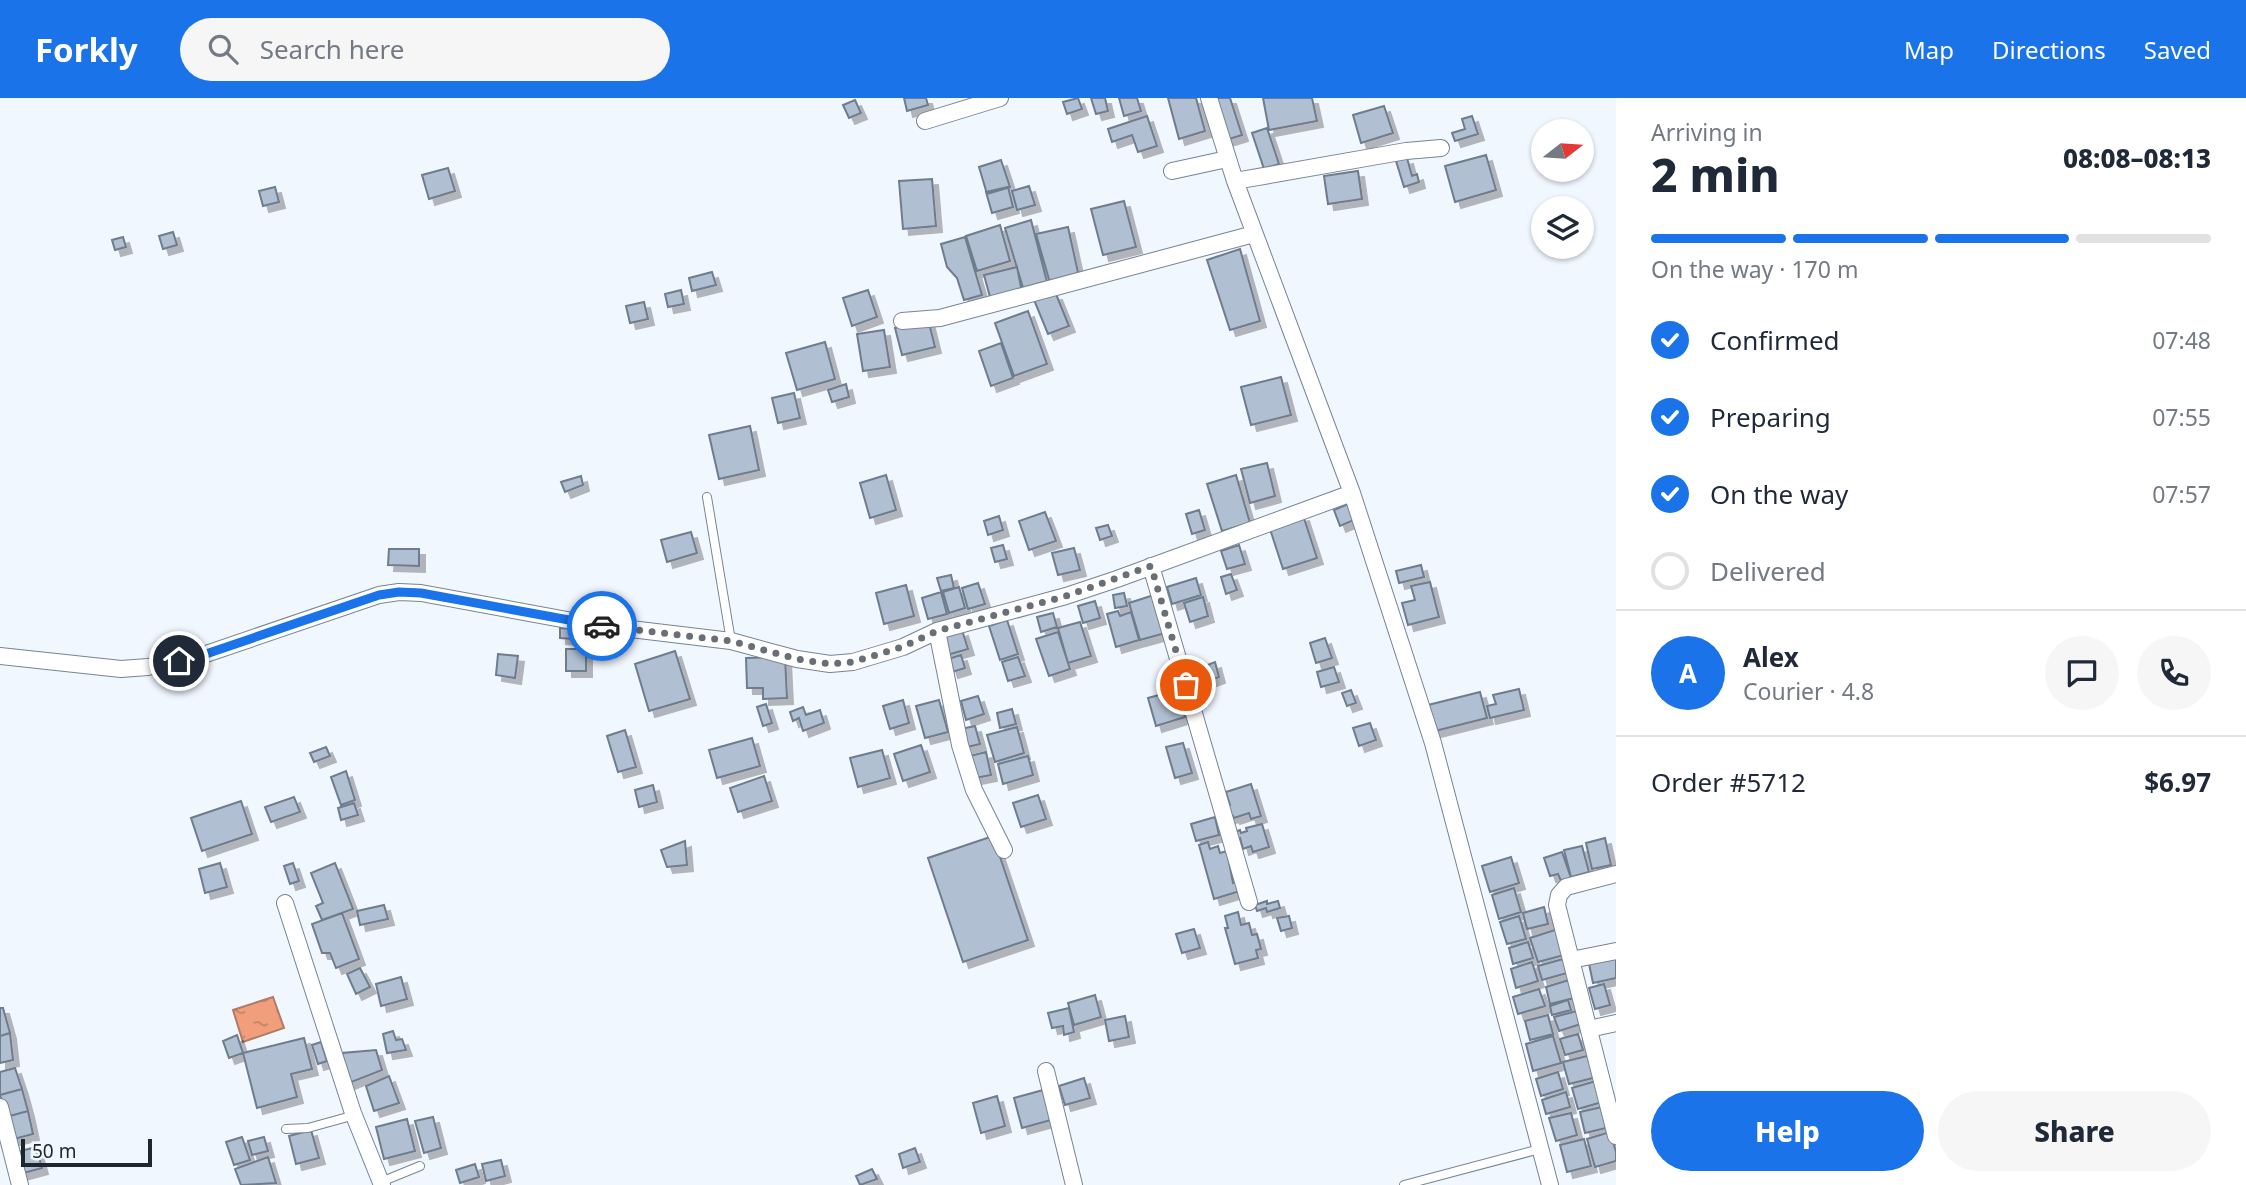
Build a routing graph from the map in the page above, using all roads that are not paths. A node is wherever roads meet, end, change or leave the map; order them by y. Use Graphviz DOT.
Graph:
graph roads {
  1 [pos="1000,98"];
  2 [pos="1209,98"];
  3 [pos="925,121"];
  4 [pos="1441,148"];
  5 [pos="1227,159"];
  6 [pos="1172,171"];
  7 [pos="1235,181"];
  8 [pos="1254,234"];
  9 [pos="902,321"];
  10 [pos="1352,493"];
  11 [pos="707,497"];
  12 [pos="1151,566"];
  13 [pos="937,631"];
  14 [pos="731,641"];
  15 [pos="0,656"];
  16 [pos="1004,850"];
  17 [pos="1616,874"];
  18 [pos="1249,902"];
  19 [pos="285,903"];
  20 [pos="1616,951"];
  21 [pos="1571,960"];
  22 [pos="1616,1023"];
  23 [pos="1589,1029"];
  24 [pos="1046,1071"];
  25 [pos="1610,1083"];
  26 [pos="0,1107"];
  27 [pos="355,1115"];
  28 [pos="286,1129"];
  29 [pos="1616,1136"];
  30 [pos="1540,1149"];
  31 [pos="420,1167"];
  32 [pos="382,1183"];
  33 [pos="20,1185"];
  34 [pos="1074,1185"];
  35 [pos="1404,1185"];
  36 [pos="1549,1185"];
  1 -- 3 [label="street"];
  2 -- 5 [label="street"];
  4 -- 7 [label="street"];
  5 -- 6 [label="street"];
  5 -- 7 [label="street"];
  7 -- 8 [label="street"];
  8 -- 9 [label="street"];
  8 -- 10 [label="street"];
  10 -- 12 [label="street"];
  10 -- 30 [label="street"];
  11 -- 14 [label="lane"];
  12 -- 13 [label="street"];
  12 -- 18 [label="street"];
  13 -- 14 [label="street"];
  13 -- 16 [label="street"];
  14 -- 15 [label="street"];
  17 -- 21 [label="street"];
  19 -- 27 [label="street"];
  20 -- 21 [label="street"];
  21 -- 23 [label="street"];
  22 -- 23 [label="street"];
  23 -- 25 [label="street"];
  24 -- 34 [label="street"];
  25 -- 29 [label="street"];
  26 -- 33 [label="street"];
  27 -- 28 [label="lane"];
  27 -- 32 [label="street"];
  30 -- 35 [label="lane"];
  30 -- 36 [label="street"];
  31 -- 32 [label="lane"];
}
